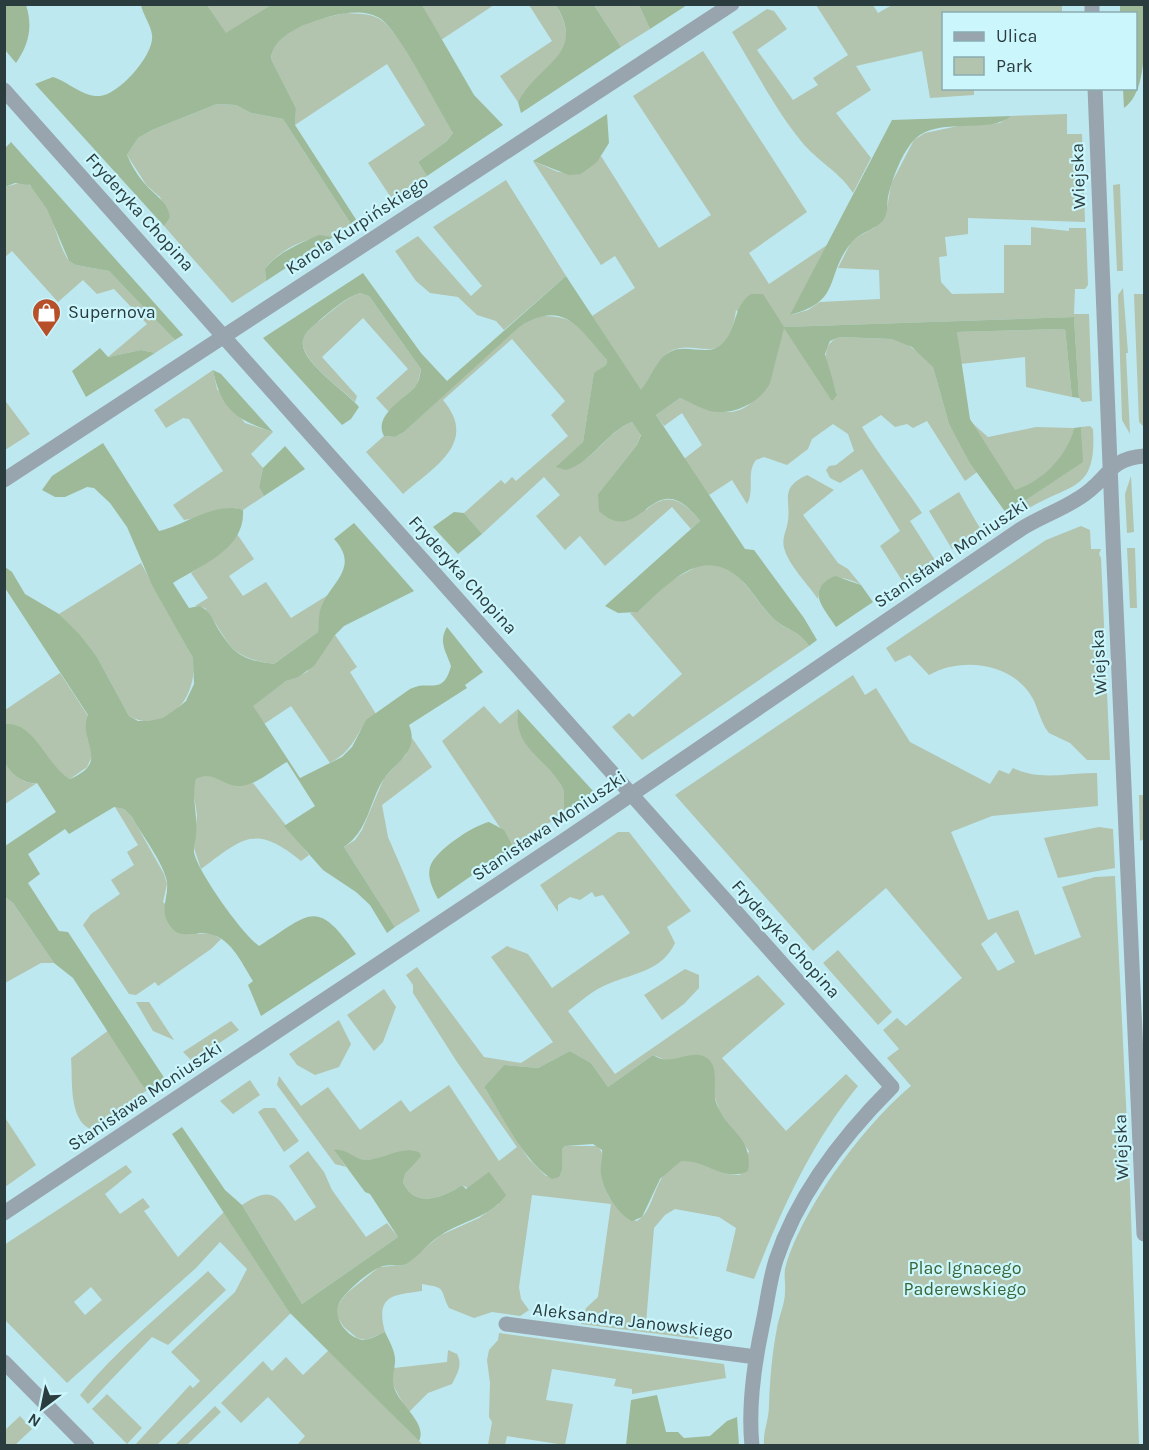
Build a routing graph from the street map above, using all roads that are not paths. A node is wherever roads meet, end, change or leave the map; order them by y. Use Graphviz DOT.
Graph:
graph roads {
  1 [pos="732,4"];
  2 [pos="4,90"];
  3 [pos="1095,90"];
  4 [pos="224,335"];
  5 [pos="1144,456"];
  6 [pos="1111,468"];
  7 [pos="4,480"];
  8 [pos="631,793"];
  9 [pos="4,1213"];
  10 [pos="1144,1234"];
  11 [pos="506,1324"];
  12 [pos="756,1357"];
  13 [pos="4,1362"];
  14 [pos="87,1446"];
  15 [pos="752,1446"];
  1 -- 4 [label="street, Karola Kurpińskiego"];
  2 -- 4 [label="street, Fryderyka Chopina"];
  3 -- 6 [label="street, Wiejska"];
  4 -- 7 [label="street, Karola Kurpińskiego"];
  4 -- 8 [label="street, Fryderyka Chopina"];
  5 -- 6 [label="street"];
  6 -- 8 [label="street, Stanisława Moniuszki"];
  6 -- 10 [label="street, Wiejska"];
  8 -- 9 [label="street, Stanisława Moniuszki"];
  8 -- 12 [label="street, Fryderyka Chopina"];
  11 -- 12 [label="street, Aleksandra Janowskiego"];
  12 -- 15 [label="street"];
  13 -- 14 [label="street"];
}
